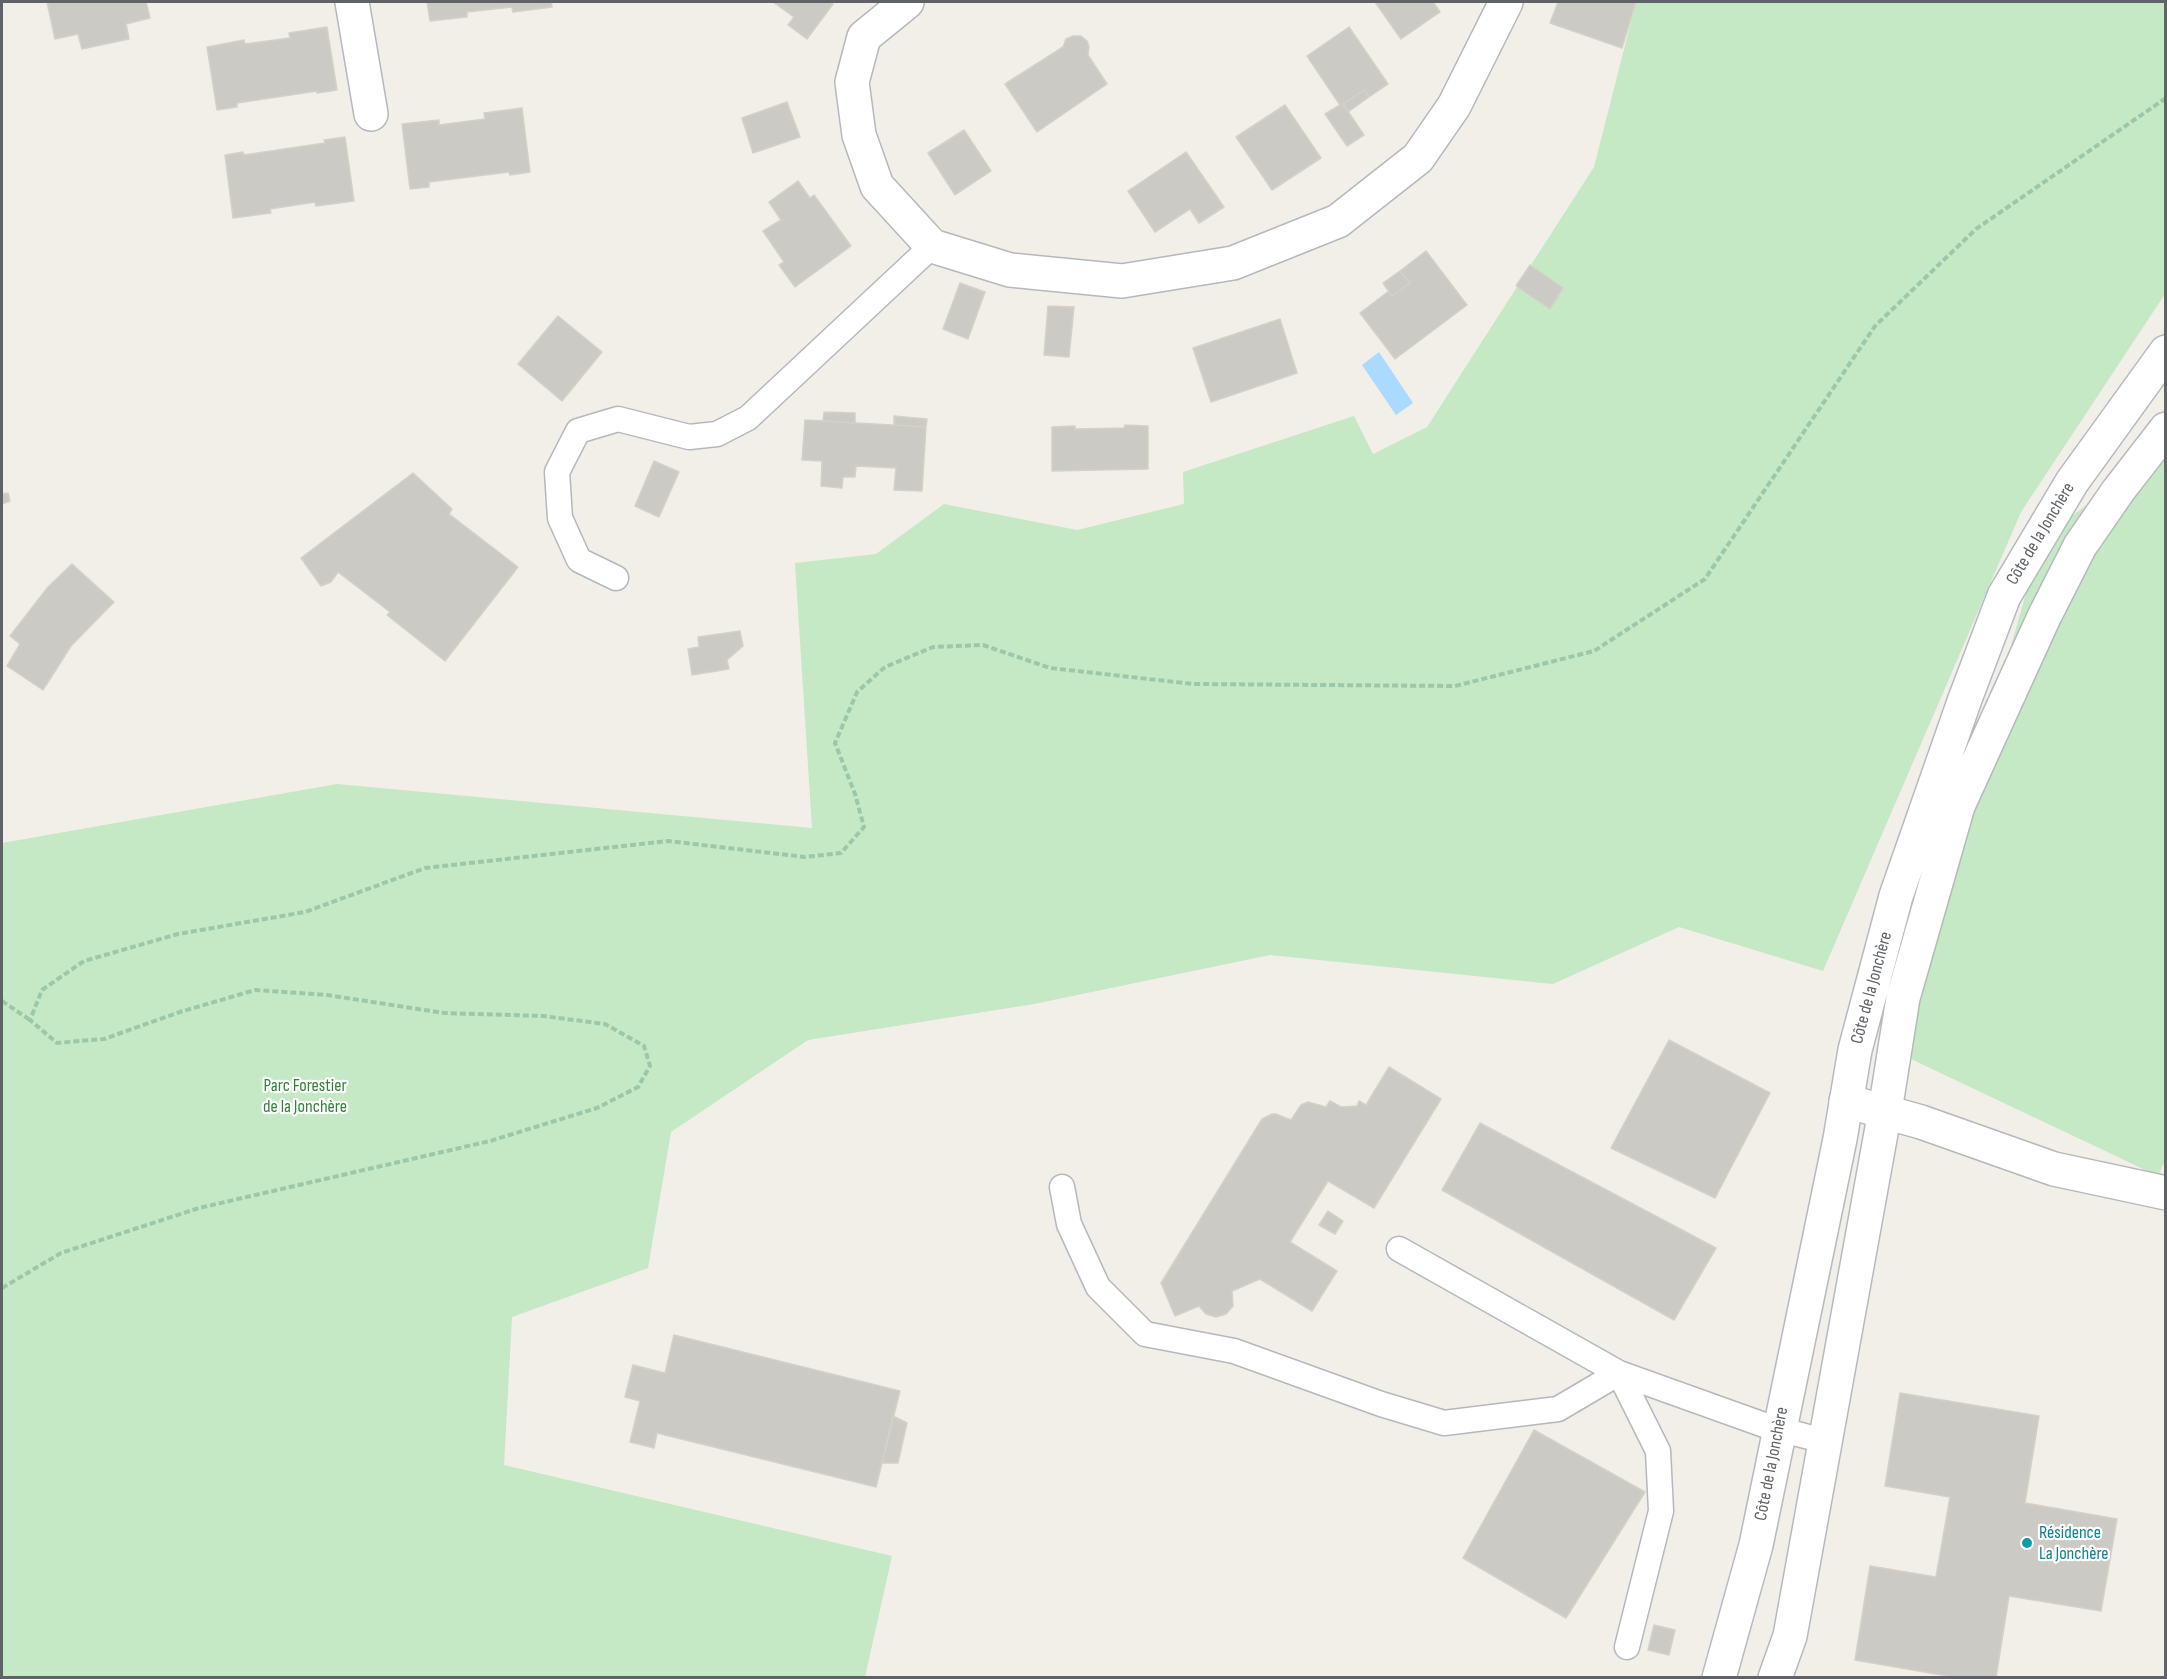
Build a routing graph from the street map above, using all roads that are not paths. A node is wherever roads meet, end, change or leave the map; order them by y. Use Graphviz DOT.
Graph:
graph roads {
  1 [pos="352,2"];
  2 [pos="907,2"];
  3 [pos="1506,2"];
  4 [pos="371,114"];
  5 [pos="932,246"];
  6 [pos="2166,352"];
  7 [pos="2166,429"];
  8 [pos="616,578"];
  9 [pos="1846,1101"];
  10 [pos="1885,1111"];
  11 [pos="1062,1187"];
  12 [pos="2166,1192"];
  13 [pos="1400,1249"];
  14 [pos="1618,1373"];
  15 [pos="1779,1430"];
  16 [pos="1824,1442"];
  17 [pos="1627,1647"];
  18 [pos="1719,1677"];
  19 [pos="1775,1677"];
  1 -- 4 [label="street"];
  2 -- 5 [label="street"];
  3 -- 5 [label="street"];
  5 -- 8 [label="lane"];
  6 -- 9 [label="street, Côte de la Jonchère"];
  7 -- 10 [label="street, Côte de la Jonchère"];
  9 -- 10 [label="street"];
  9 -- 15 [label="street, Côte de la Jonchère"];
  10 -- 12 [label="street"];
  10 -- 16 [label="street, Côte de la Jonchère"];
  11 -- 14 [label="lane"];
  13 -- 14 [label="lane"];
  14 -- 15 [label="lane"];
  14 -- 17 [label="lane"];
  15 -- 16 [label="lane"];
  15 -- 18 [label="street, Côte de la Jonchère"];
  16 -- 19 [label="street, Côte de la Jonchère"];
}
